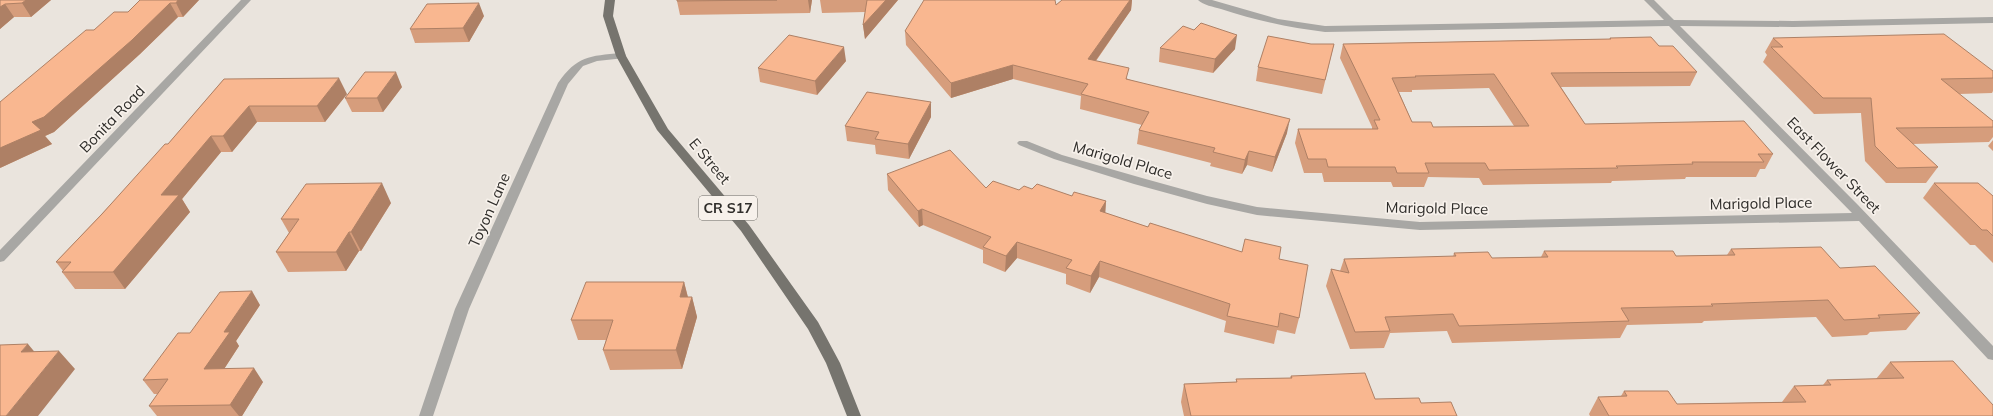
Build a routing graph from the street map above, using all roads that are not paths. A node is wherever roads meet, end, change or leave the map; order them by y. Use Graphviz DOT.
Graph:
graph roads {
  1 [pos="246,0"];
  2 [pos="610,0"];
  3 [pos="1203,0"];
  4 [pos="1649,0"];
  5 [pos="1993,20"];
  6 [pos="1672,22"];
  7 [pos="620,56"];
  8 [pos="1023,143"];
  9 [pos="1862,217"];
  10 [pos="0,258"];
  11 [pos="1993,355"];
  12 [pos="426,416"];
  13 [pos="854,416"];
  1 -- 10 [label="street, Bonita Road"];
  2 -- 7 [label="main road, E Street / CR S17"];
  3 -- 6 [label="street"];
  4 -- 6 [label="street, East Flower Street"];
  5 -- 6 [label="street"];
  6 -- 9 [label="street, East Flower Street"];
  7 -- 12 [label="street, Toyon Lane"];
  7 -- 13 [label="main road, E Street / CR S17"];
  8 -- 9 [label="street, Marigold Place"];
  9 -- 11 [label="street, East Flower Street"];
}
